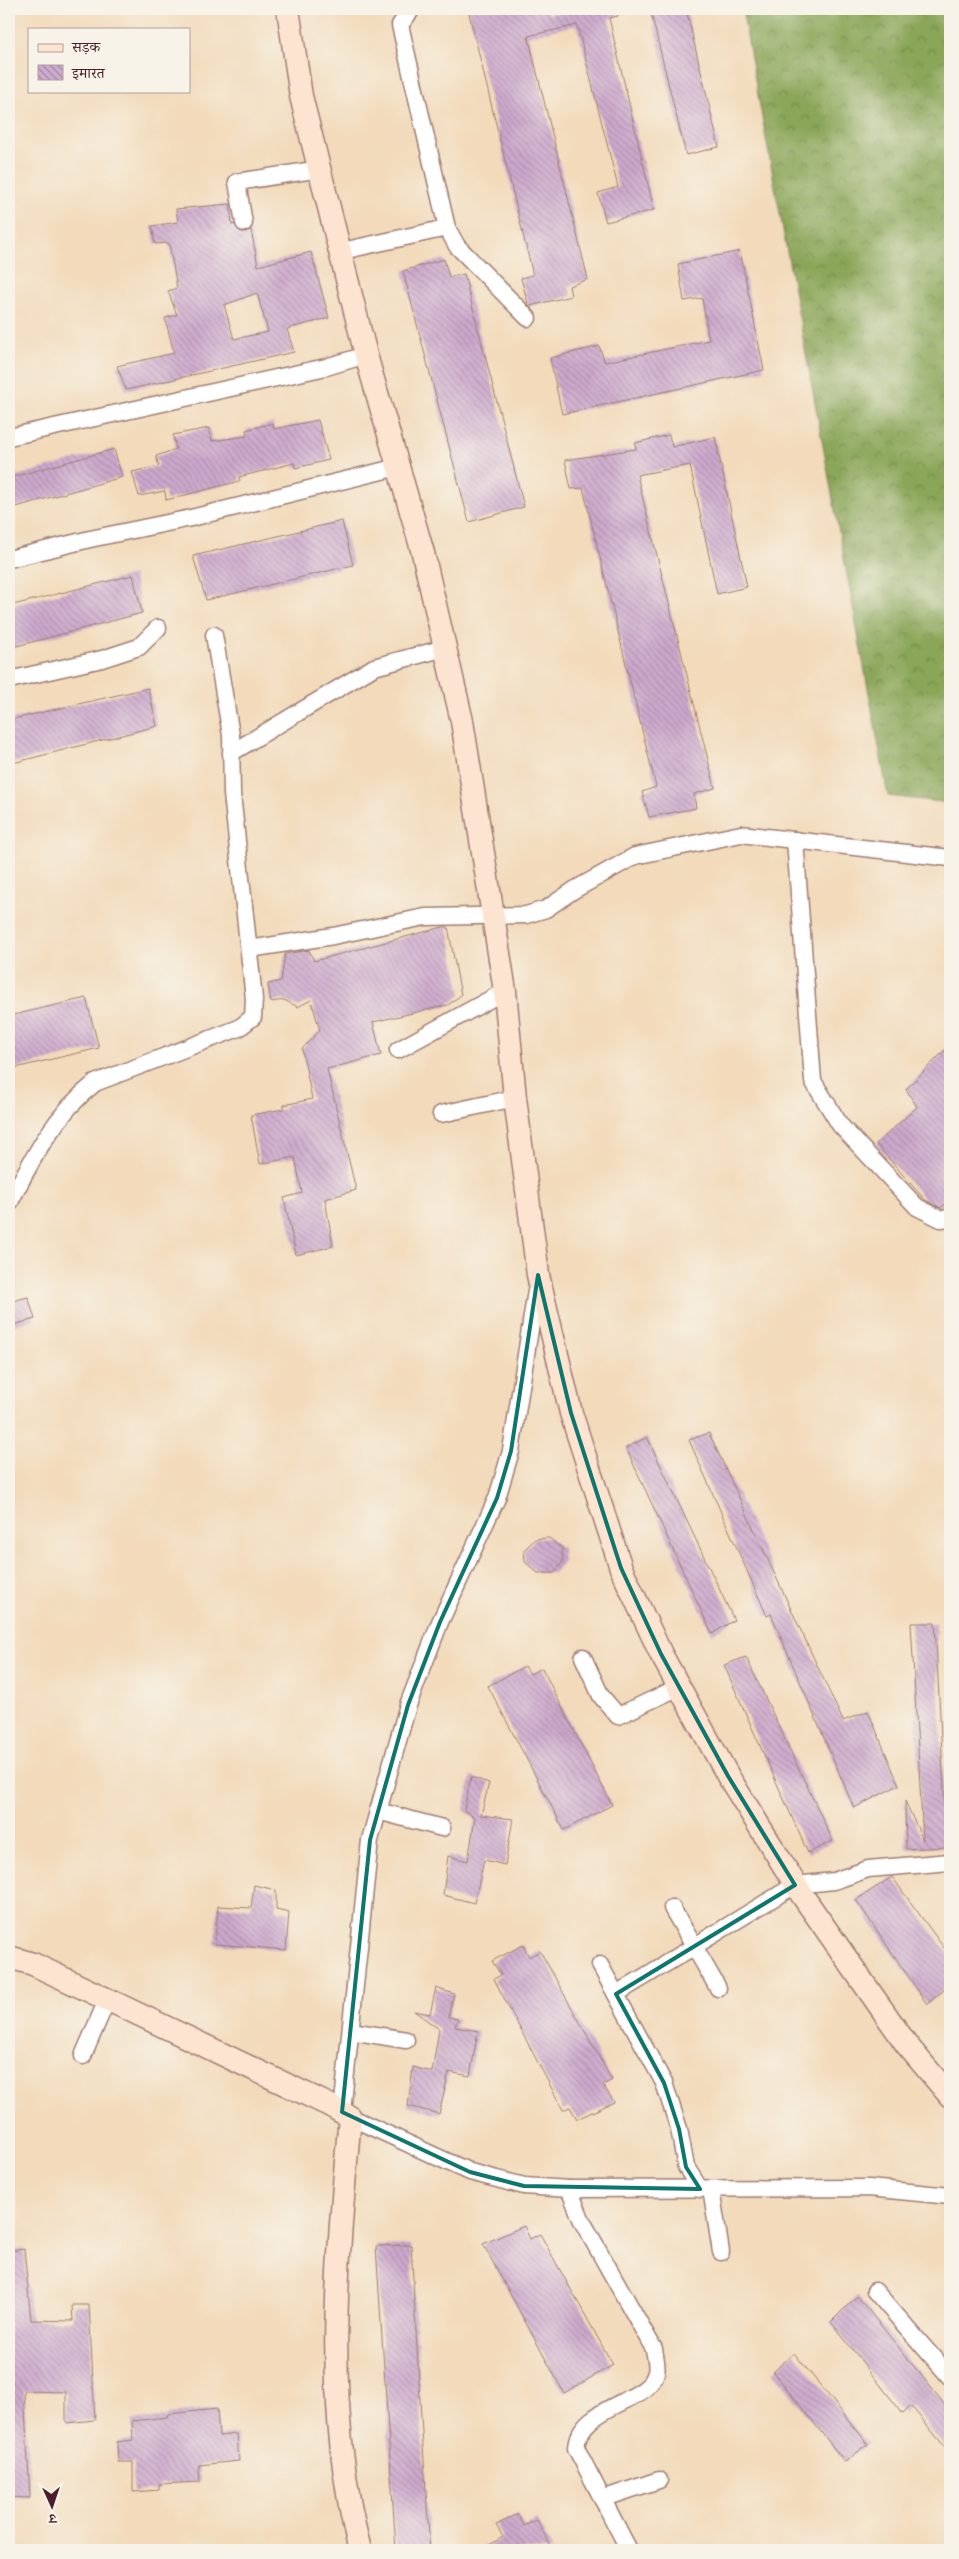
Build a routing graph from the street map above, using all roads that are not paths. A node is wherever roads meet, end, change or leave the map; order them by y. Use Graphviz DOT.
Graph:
graph roads {
  1 [pos="288,9"];
  2 [pos="412,9"];
  3 [pos="320,169"];
  4 [pos="244,223"];
  5 [pos="447,228"];
  6 [pos="342,251"];
  7 [pos="528,318"];
  8 [pos="366,355"];
  9 [pos="9,438"];
  10 [pos="398,467"];
  11 [pos="9,559"];
  12 [pos="158,628"];
  13 [pos="214,635"];
  14 [pos="445,648"];
  15 [pos="9,680"];
  16 [pos="231,753"];
  17 [pos="795,840"];
  18 [pos="950,858"];
  19 [pos="493,917"];
  20 [pos="249,949"];
  21 [pos="505,991"];
  22 [pos="398,1050"];
  23 [pos="515,1098"];
  24 [pos="441,1114"];
  25 [pos="9,1204"];
  26 [pos="950,1218"];
  27 [pos="538,1275"];
  28 [pos="583,1657"];
  29 [pos="679,1687"];
  30 [pos="378,1811"];
  31 [pos="442,1828"];
  32 [pos="950,1862"];
  33 [pos="795,1885"];
  34 [pos="672,1908"];
  35 [pos="694,1946"];
  36 [pos="9,1957"];
  37 [pos="600,1965"];
  38 [pos="718,1988"];
  39 [pos="616,1994"];
  40 [pos="108,2000"];
  41 [pos="351,2031"];
  42 [pos="406,2040"];
  43 [pos="83,2056"];
  44 [pos="950,2096"];
  45 [pos="346,2115"];
  46 [pos="569,2189"];
  47 [pos="706,2189"];
  48 [pos="950,2196"];
  49 [pos="721,2252"];
  50 [pos="875,2291"];
  51 [pos="950,2378"];
  52 [pos="659,2480"];
  53 [pos="602,2499"];
  54 [pos="360,2550"];
  55 [pos="629,2550"];
  1 -- 3 [label="street"];
  2 -- 5 [label="street"];
  3 -- 4 [label="street"];
  3 -- 6 [label="street"];
  5 -- 6 [label="street"];
  5 -- 7 [label="street"];
  6 -- 8 [label="street"];
  8 -- 9 [label="street"];
  8 -- 10 [label="street"];
  10 -- 11 [label="street"];
  10 -- 14 [label="street"];
  12 -- 15 [label="street"];
  13 -- 16 [label="street"];
  14 -- 16 [label="street"];
  14 -- 19 [label="street"];
  16 -- 20 [label="street"];
  17 -- 18 [label="street"];
  17 -- 19 [label="street"];
  17 -- 26 [label="street"];
  19 -- 20 [label="street"];
  19 -- 21 [label="street"];
  20 -- 25 [label="street"];
  21 -- 22 [label="street"];
  21 -- 23 [label="street"];
  23 -- 24 [label="street"];
  23 -- 27 [label="street"];
  27 -- 29 [label="street"];
  27 -- 30 [label="street"];
  28 -- 29 [label="street"];
  29 -- 33 [label="street"];
  30 -- 31 [label="street"];
  30 -- 41 [label="street"];
  32 -- 33 [label="street"];
  33 -- 35 [label="street"];
  33 -- 44 [label="street"];
  34 -- 35 [label="street"];
  35 -- 38 [label="street"];
  35 -- 39 [label="street"];
  36 -- 40 [label="street"];
  37 -- 39 [label="street"];
  39 -- 47 [label="street"];
  40 -- 43 [label="street"];
  40 -- 45 [label="street"];
  41 -- 42 [label="street"];
  41 -- 45 [label="street"];
  45 -- 46 [label="street"];
  45 -- 54 [label="street"];
  46 -- 47 [label="street"];
  46 -- 53 [label="street"];
  47 -- 48 [label="street"];
  47 -- 49 [label="street"];
  50 -- 51 [label="street"];
  52 -- 53 [label="street"];
  53 -- 55 [label="street"];
}
